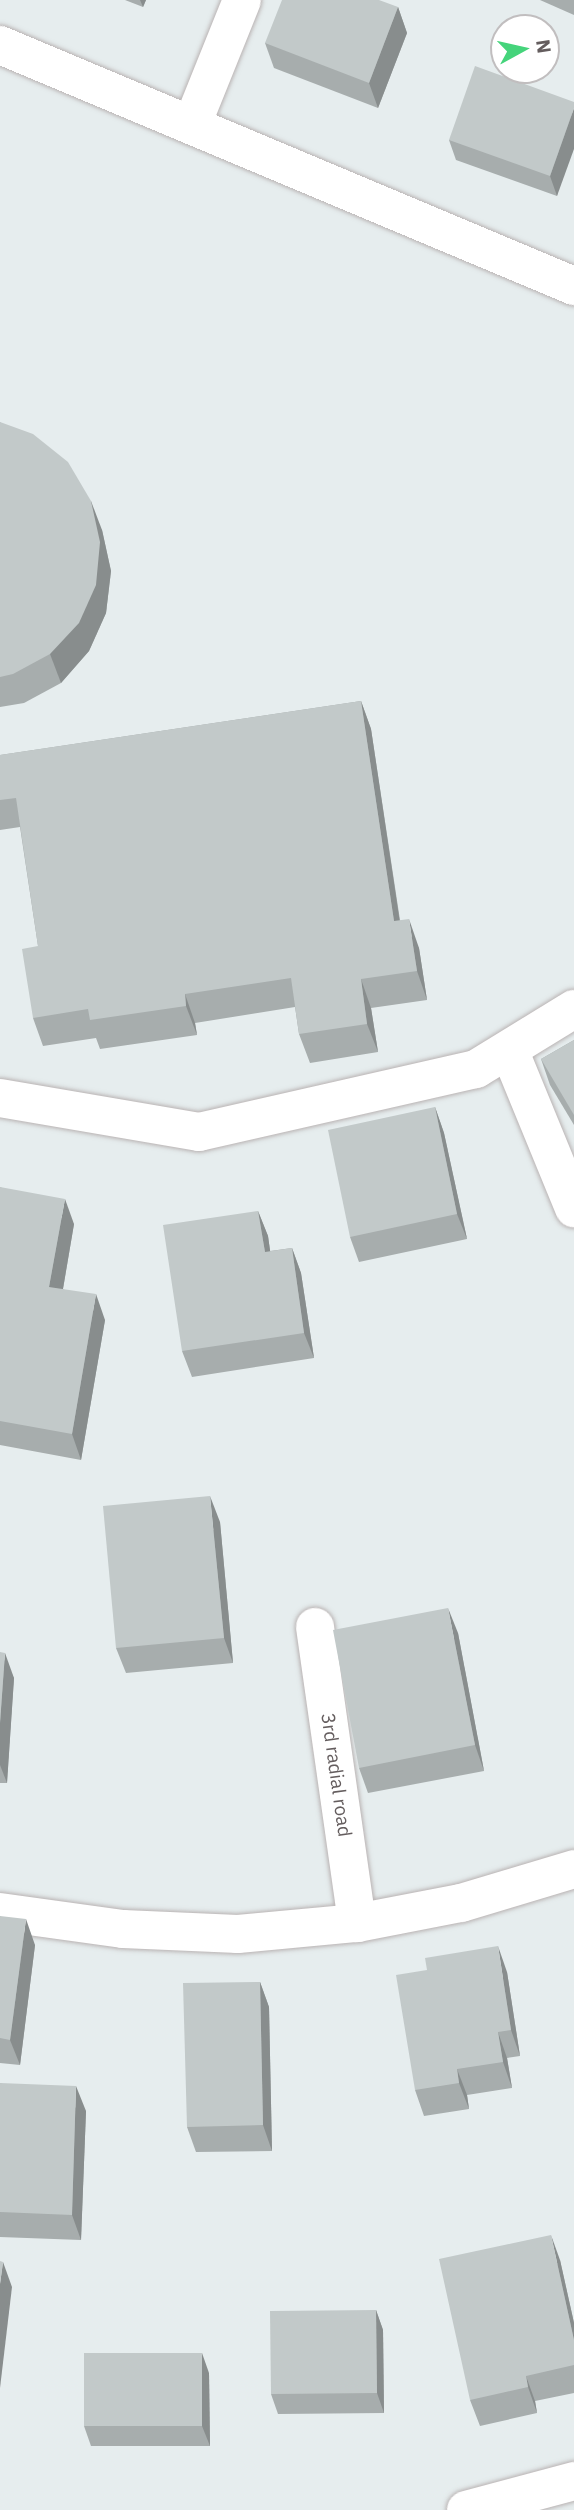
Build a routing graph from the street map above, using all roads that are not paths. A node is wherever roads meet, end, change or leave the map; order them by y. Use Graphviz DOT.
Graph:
graph roads {
  1 [pos="242,0"];
  2 [pos="0,45"];
  3 [pos="193,122"];
  4 [pos="574,286"];
  5 [pos="574,1009"];
  6 [pos="510,1052"];
  7 [pos="0,1098"];
  8 [pos="574,1208"];
  9 [pos="315,1627"];
  10 [pos="574,1869"];
  11 [pos="0,1912"];
  12 [pos="356,1923"];
  13 [pos="574,2481"];
  14 [pos="467,2510"];
  1 -- 3 [label="street"];
  2 -- 3 [label="street"];
  3 -- 4 [label="street"];
  5 -- 6 [label="street"];
  6 -- 7 [label="street"];
  6 -- 8 [label="street"];
  9 -- 12 [label="street, 3rd radial road"];
  10 -- 12 [label="street"];
  11 -- 12 [label="street"];
  13 -- 14 [label="street"];
}
